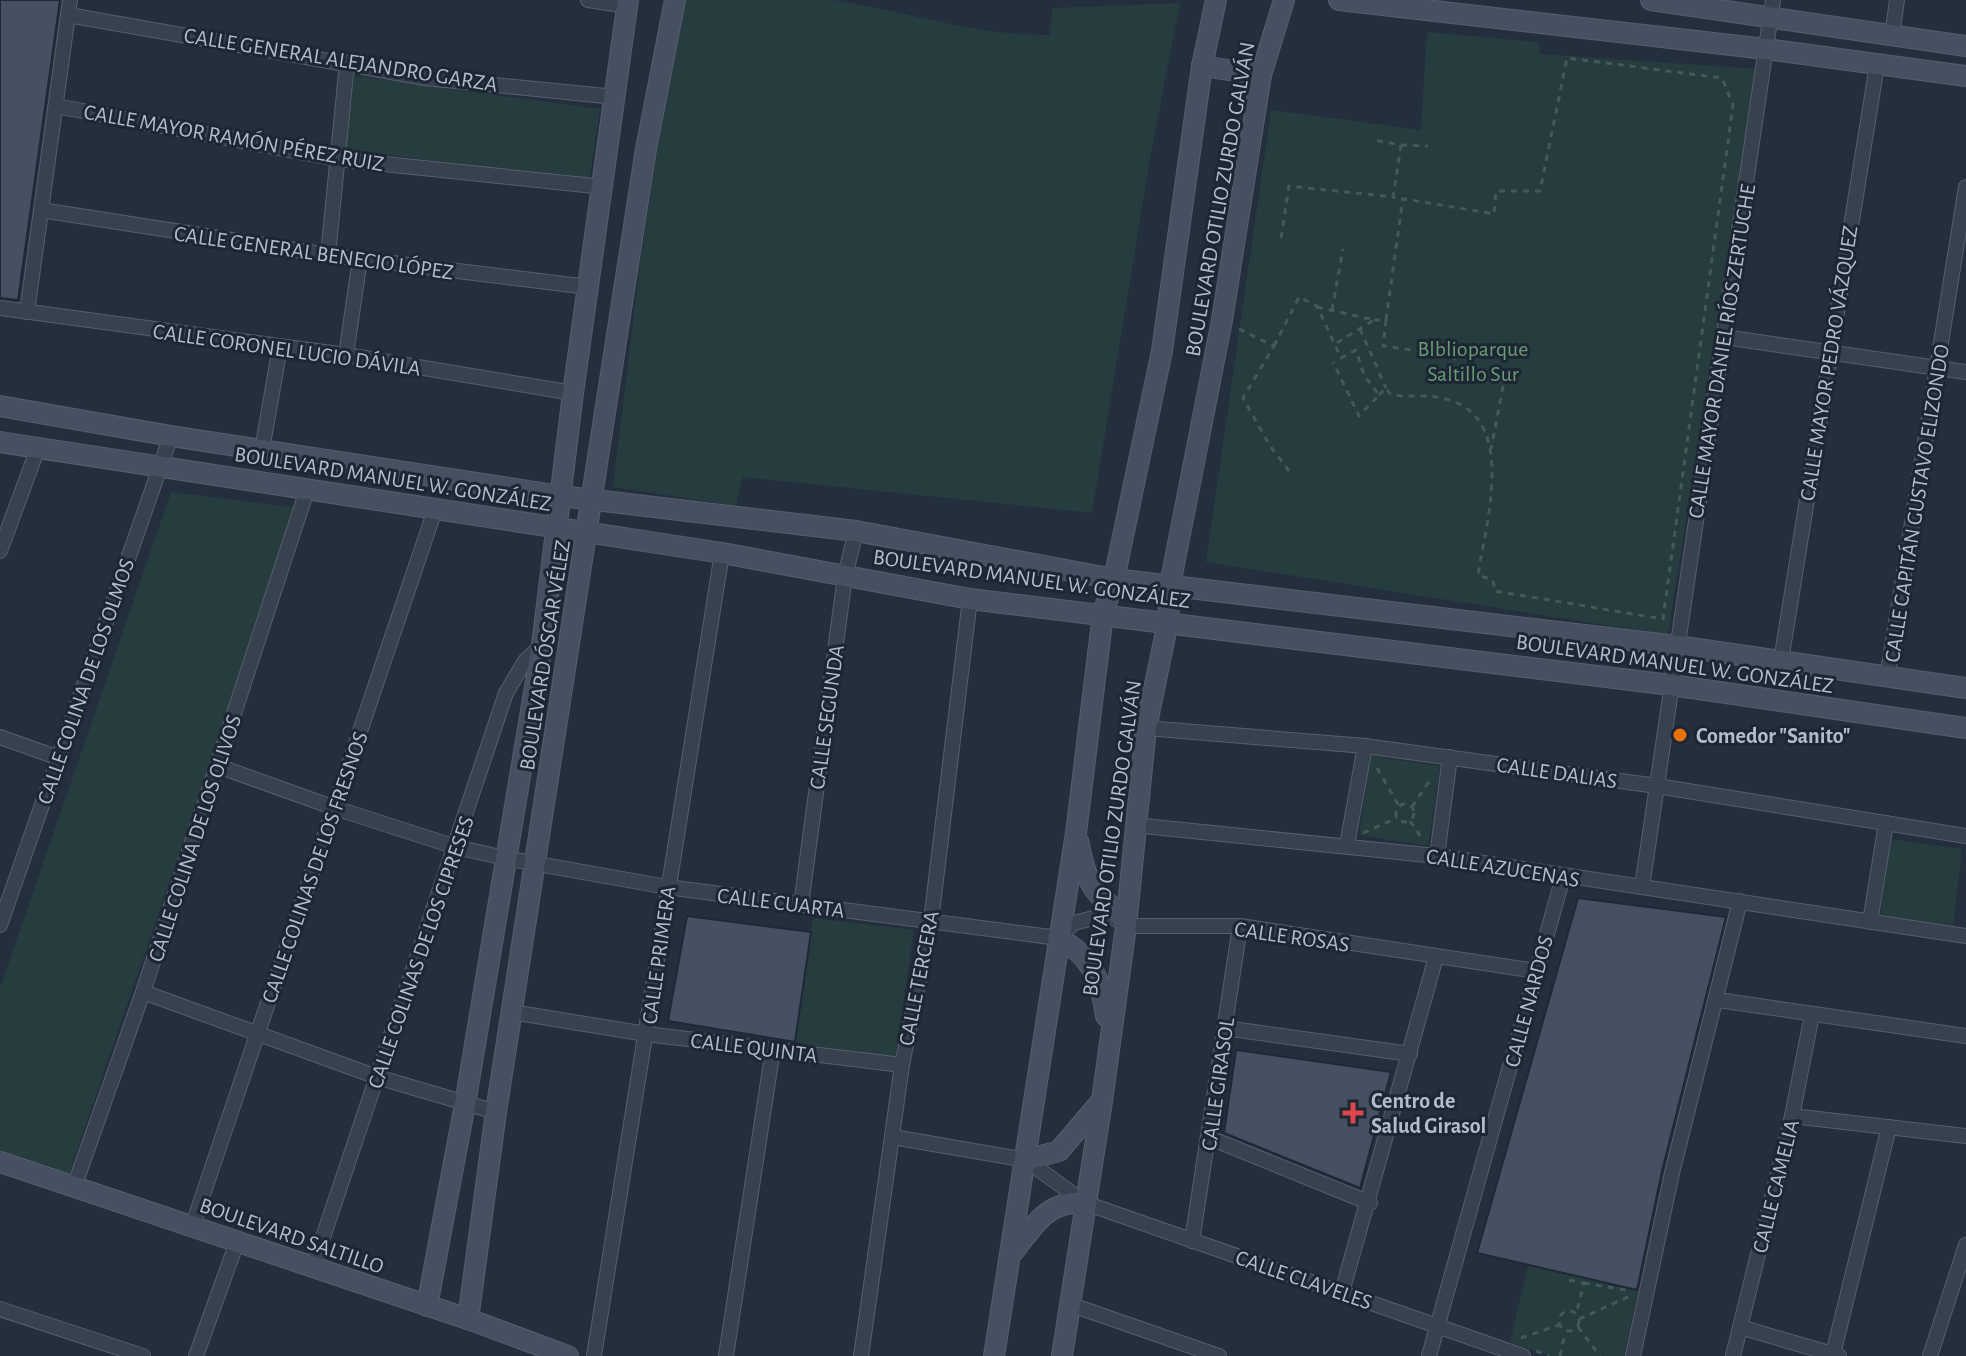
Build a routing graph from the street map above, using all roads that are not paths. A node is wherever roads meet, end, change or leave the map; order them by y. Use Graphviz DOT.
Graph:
graph roads {
  1 [pos="588,0"];
  2 [pos="675,0"];
  3 [pos="1216,0"];
  4 [pos="1284,0"];
  5 [pos="1339,0"];
  6 [pos="1651,0"];
  7 [pos="1897,0"];
  8 [pos="628,3"];
  9 [pos="69,8"];
  10 [pos="1772,8"];
  11 [pos="1892,36"];
  12 [pos="1966,46"];
  13 [pos="1766,49"];
  14 [pos="347,63"];
  15 [pos="1877,65"];
  16 [pos="1202,66"];
  17 [pos="1261,75"];
  18 [pos="1966,76"];
  19 [pos="615,97"];
  20 [pos="56,106"];
  21 [pos="609,142"];
  22 [pos="646,149"];
  23 [pos="337,159"];
  24 [pos="604,187"];
  25 [pos="1966,187"];
  26 [pos="41,210"];
  27 [pos="328,255"];
  28 [pos="360,259"];
  29 [pos="588,287"];
  30 [pos="0,308"];
  31 [pos="27,312"];
  32 [pos="1724,337"];
  33 [pos="280,347"];
  34 [pos="1828,351"];
  35 [pos="346,355"];
  36 [pos="1939,368"];
  37 [pos="1966,372"];
  38 [pos="573,393"];
  39 [pos="0,406"];
  40 [pos="171,436"];
  41 [pos="0,442"];
  42 [pos="38,448"];
  43 [pos="262,450"];
  44 [pos="159,467"];
  45 [pos="308,487"];
  46 [pos="561,496"];
  47 [pos="592,500"];
  48 [pos="436,507"];
  49 [pos="557,528"];
  50 [pos="856,531"];
  51 [pos="588,533"];
  52 [pos="0,551"];
  53 [pos="722,553"];
  54 [pos="845,576"];
  55 [pos="1114,579"];
  56 [pos="1170,585"];
  57 [pos="970,599"];
  58 [pos="1103,614"];
  59 [pos="1168,622"];
  60 [pos="542,645"];
  61 [pos="1677,646"];
  62 [pos="1781,661"];
  63 [pos="1887,678"];
  64 [pos="1671,685"];
  65 [pos="1966,688"];
  66 [pos="1146,728"];
  67 [pos="1966,728"];
  68 [pos="0,737"];
  69 [pos="1368,751"];
  70 [pos="1450,757"];
  71 [pos="59,758"];
  72 [pos="218,766"];
  73 [pos="1657,786"];
  74 [pos="335,808"];
  75 [pos="1886,823"];
  76 [pos="1134,825"];
  77 [pos="1076,833"];
  78 [pos="1966,836"];
  79 [pos="1353,840"];
  80 [pos="456,847"];
  81 [pos="1433,851"];
  82 [pos="505,858"];
  83 [pos="536,864"];
  84 [pos="1563,877"];
  85 [pos="667,887"];
  86 [pos="1642,887"];
  87 [pos="1740,901"];
  88 [pos="801,905"];
  89 [pos="931,921"];
  90 [pos="1870,922"];
  91 [pos="0,925"];
  92 [pos="1126,926"];
  93 [pos="1240,926"];
  94 [pos="1966,935"];
  95 [pos="1058,938"];
  96 [pos="1436,957"];
  97 [pos="1536,971"];
  98 [pos="143,992"];
  99 [pos="1718,1000"];
  100 [pos="512,1012"];
  101 [pos="1812,1015"];
  102 [pos="1225,1028"];
  103 [pos="256,1034"];
  104 [pos="646,1034"];
  105 [pos="1109,1036"];
  106 [pos="1966,1036"];
  107 [pos="773,1049"];
  108 [pos="1410,1054"];
  109 [pos="902,1065"];
  110 [pos="377,1077"];
  111 [pos="1102,1101"];
  112 [pos="465,1104"];
  113 [pos="496,1112"];
  114 [pos="1792,1116"];
  115 [pos="1889,1127"];
  116 [pos="1966,1136"];
  117 [pos="893,1137"];
  118 [pos="1210,1138"];
  119 [pos="1026,1160"];
  120 [pos="0,1162"];
  121 [pos="74,1187"];
  122 [pos="1085,1203"];
  123 [pos="1370,1203"];
  124 [pos="192,1227"];
  125 [pos="1192,1241"];
  126 [pos="237,1242"];
  127 [pos="1966,1245"];
  128 [pos="1013,1252"];
  129 [pos="313,1267"];
  130 [pos="1342,1292"];
  131 [pos="1069,1304"];
  132 [pos="427,1306"];
  133 [pos="0,1309"];
  134 [pos="468,1319"];
  135 [pos="1440,1325"];
  136 [pos="1740,1327"];
  137 [pos="541,1352"];
  138 [pos="1836,1355"];
  139 [pos="143,1356"];
  140 [pos="196,1356"];
  141 [pos="568,1356"];
  142 [pos="594,1356"];
  143 [pos="726,1356"];
  144 [pos="861,1356"];
  145 [pos="994,1356"];
  146 [pos="1062,1356"];
  147 [pos="1219,1356"];
  148 [pos="1429,1356"];
  149 [pos="1523,1356"];
  150 [pos="1633,1356"];
  151 [pos="1733,1356"];
  152 [pos="1930,1356"];
  1 -- 8 [label="street"];
  2 -- 22 [label="street, BOULEVARD ÓSCAR VÉLEZ"];
  3 -- 16 [label="street, BOULEVARD OTILIO ZURDO GALVÁN"];
  4 -- 17 [label="street, BOULEVARD OTILIO ZURDO GALVÁN"];
  5 -- 13 [label="street"];
  6 -- 10 [label="street"];
  7 -- 11 [label="street"];
  8 -- 19 [label="street, BOULEVARD ÓSCAR VÉLEZ"];
  9 -- 14 [label="street, CALLE GENERAL ALEJANDRO GARZA"];
  9 -- 20 [label="street"];
  10 -- 11 [label="street"];
  10 -- 13 [label="street, CALLE MAYOR DANIEL RÍOS ZERTUCHE"];
  11 -- 12 [label="street"];
  13 -- 15 [label="street"];
  13 -- 32 [label="street, CALLE MAYOR DANIEL RÍOS ZERTUCHE"];
  14 -- 19 [label="street, CALLE GENERAL ALEJANDRO GARZA"];
  14 -- 23 [label="street"];
  15 -- 18 [label="street"];
  15 -- 34 [label="street, CALLE MAYOR PEDRO VÁZQUEZ"];
  16 -- 17 [label="street"];
  16 -- 55 [label="street, BOULEVARD OTILIO ZURDO GALVÁN"];
  17 -- 56 [label="street, BOULEVARD OTILIO ZURDO GALVÁN"];
  19 -- 21 [label="street, BOULEVARD ÓSCAR VÉLEZ"];
  20 -- 23 [label="street, CALLE MAYOR RAMÓN PÉREZ RUIZ"];
  20 -- 26 [label="street"];
  21 -- 22 [label="street"];
  21 -- 24 [label="street, BOULEVARD ÓSCAR VÉLEZ"];
  22 -- 47 [label="street, BOULEVARD ÓSCAR VÉLEZ"];
  23 -- 24 [label="street, CALLE MAYOR RAMÓN PÉREZ RUIZ"];
  23 -- 27 [label="street"];
  24 -- 29 [label="street, BOULEVARD ÓSCAR VÉLEZ"];
  25 -- 36 [label="street, CALLE CAPITÁN GUSTAVO ELIZONDO"];
  26 -- 27 [label="street, CALLE GENERAL BENECIO LÓPEZ"];
  26 -- 31 [label="street"];
  27 -- 28 [label="street, CALLE GENERAL BENECIO LÓPEZ"];
  28 -- 29 [label="street, CALLE GENERAL BENECIO LÓPEZ"];
  28 -- 35 [label="street"];
  29 -- 38 [label="street, BOULEVARD ÓSCAR VÉLEZ"];
  30 -- 31 [label="street, CALLE CORONEL LUCIO DÁVILA"];
  31 -- 33 [label="street, CALLE CORONEL LUCIO DÁVILA"];
  32 -- 34 [label="street"];
  32 -- 61 [label="street, CALLE MAYOR DANIEL RÍOS ZERTUCHE"];
  33 -- 35 [label="street, CALLE CORONEL LUCIO DÁVILA"];
  33 -- 43 [label="street"];
  34 -- 36 [label="street"];
  34 -- 62 [label="street, CALLE MAYOR PEDRO VÁZQUEZ"];
  35 -- 38 [label="street, CALLE CORONEL LUCIO DÁVILA"];
  36 -- 37 [label="street"];
  36 -- 63 [label="street, CALLE CAPITÁN GUSTAVO ELIZONDO"];
  38 -- 46 [label="street, BOULEVARD ÓSCAR VÉLEZ"];
  39 -- 40 [label="street, BOULEVARD MANUEL W. GONZÁLEZ"];
  40 -- 43 [label="street, BOULEVARD MANUEL W. GONZÁLEZ"];
  40 -- 44 [label="street, CALLE COLINA DE LOS OLMOS"];
  41 -- 42 [label="street, BOULEVARD MANUEL W. GONZÁLEZ"];
  42 -- 44 [label="street, BOULEVARD MANUEL W. GONZÁLEZ"];
  42 -- 52 [label="street"];
  43 -- 46 [label="street, BOULEVARD MANUEL W. GONZÁLEZ"];
  44 -- 45 [label="street, BOULEVARD MANUEL W. GONZÁLEZ"];
  44 -- 71 [label="street, CALLE COLINA DE LOS OLMOS"];
  45 -- 48 [label="street, BOULEVARD MANUEL W. GONZÁLEZ"];
  45 -- 72 [label="street, CALLE COLINA DE LOS OLIVOS"];
  46 -- 47 [label="street, BOULEVARD MANUEL W. GONZÁLEZ"];
  46 -- 49 [label="street, BOULEVARD ÓSCAR VÉLEZ"];
  47 -- 50 [label="street, BOULEVARD MANUEL W. GONZÁLEZ"];
  47 -- 51 [label="street, BOULEVARD ÓSCAR VÉLEZ"];
  48 -- 49 [label="street, BOULEVARD MANUEL W. GONZÁLEZ"];
  48 -- 74 [label="street, CALLE COLINAS DE LOS FRESNOS"];
  49 -- 51 [label="street, BOULEVARD MANUEL W. GONZÁLEZ"];
  49 -- 60 [label="street, BOULEVARD ÓSCAR VÉLEZ"];
  50 -- 54 [label="street, CALLE SEGUNDA"];
  50 -- 55 [label="street, BOULEVARD MANUEL W. GONZÁLEZ"];
  51 -- 53 [label="street, BOULEVARD MANUEL W. GONZÁLEZ"];
  51 -- 83 [label="street, BOULEVARD ÓSCAR VÉLEZ"];
  53 -- 54 [label="street, BOULEVARD MANUEL W. GONZÁLEZ"];
  53 -- 85 [label="street, CALLE PRIMERA"];
  54 -- 57 [label="street, BOULEVARD MANUEL W. GONZÁLEZ"];
  54 -- 88 [label="street, CALLE SEGUNDA"];
  55 -- 56 [label="street, BOULEVARD MANUEL W. GONZÁLEZ"];
  55 -- 58 [label="street, BOULEVARD OTILIO ZURDO GALVÁN"];
  56 -- 59 [label="street, BOULEVARD OTILIO ZURDO GALVÁN"];
  56 -- 61 [label="street, BOULEVARD MANUEL W. GONZÁLEZ"];
  57 -- 58 [label="street, BOULEVARD MANUEL W. GONZÁLEZ"];
  57 -- 89 [label="street, CALLE TERCERA"];
  58 -- 59 [label="street, BOULEVARD MANUEL W. GONZÁLEZ"];
  58 -- 77 [label="street, BOULEVARD OTILIO ZURDO GALVÁN"];
  59 -- 64 [label="street, BOULEVARD MANUEL W. GONZÁLEZ"];
  59 -- 66 [label="street, BOULEVARD OTILIO ZURDO GALVÁN"];
  60 -- 80 [label="street, CALLE COLINAS DE LOS CIPRESES"];
  60 -- 82 [label="street, BOULEVARD ÓSCAR VÉLEZ"];
  61 -- 62 [label="street, BOULEVARD MANUEL W. GONZÁLEZ"];
  61 -- 64 [label="street, CALLE MAYOR DANIEL RÍOS ZERTUCHE"];
  62 -- 63 [label="street, BOULEVARD MANUEL W. GONZÁLEZ"];
  63 -- 65 [label="street, BOULEVARD MANUEL W. GONZÁLEZ"];
  64 -- 67 [label="street, BOULEVARD MANUEL W. GONZÁLEZ"];
  64 -- 73 [label="street"];
  66 -- 69 [label="street, CALLE DALIAS"];
  66 -- 76 [label="street, BOULEVARD OTILIO ZURDO GALVÁN"];
  68 -- 71 [label="street"];
  69 -- 70 [label="street, CALLE DALIAS"];
  69 -- 79 [label="street"];
  70 -- 73 [label="street, CALLE DALIAS"];
  70 -- 81 [label="street"];
  71 -- 91 [label="street, CALLE COLINA DE LOS OLMOS"];
  72 -- 74 [label="street, CALLE CUARTA"];
  72 -- 98 [label="street, CALLE COLINA DE LOS OLIVOS"];
  73 -- 75 [label="street, CALLE DALIAS"];
  73 -- 86 [label="street"];
  74 -- 80 [label="street, CALLE CUARTA"];
  74 -- 103 [label="street, CALLE COLINAS DE LOS FRESNOS"];
  75 -- 78 [label="street, CALLE DALIAS"];
  75 -- 90 [label="street"];
  76 -- 79 [label="street, CALLE AZUCENAS"];
  76 -- 92 [label="street, BOULEVARD OTILIO ZURDO GALVÁN"];
  77 -- 92 [label="street"];
  77 -- 95 [label="street, BOULEVARD OTILIO ZURDO GALVÁN"];
  79 -- 81 [label="street, CALLE AZUCENAS"];
  80 -- 82 [label="street, CALLE CUARTA"];
  80 -- 110 [label="street, CALLE COLINAS DE LOS CIPRESES"];
  81 -- 84 [label="street, CALLE AZUCENAS"];
  82 -- 83 [label="street, CALLE CUARTA"];
  82 -- 112 [label="street, BOULEVARD ÓSCAR VÉLEZ"];
  83 -- 85 [label="street, CALLE CUARTA"];
  83 -- 100 [label="street, BOULEVARD ÓSCAR VÉLEZ"];
  84 -- 86 [label="street, CALLE AZUCENAS"];
  84 -- 97 [label="street, CALLE NARDOS"];
  85 -- 88 [label="street, CALLE CUARTA"];
  85 -- 104 [label="street, CALLE PRIMERA"];
  86 -- 87 [label="street, CALLE AZUCENAS"];
  87 -- 90 [label="street, CALLE AZUCENAS"];
  87 -- 99 [label="street"];
  88 -- 89 [label="street, CALLE CUARTA"];
  89 -- 95 [label="street, CALLE CUARTA"];
  89 -- 109 [label="street, CALLE TERCERA"];
  90 -- 94 [label="street, CALLE AZUCENAS"];
  92 -- 93 [label="street, CALLE ROSAS"];
  92 -- 95 [label="street, CALLE ROSAS"];
  92 -- 105 [label="street, BOULEVARD OTILIO ZURDO GALVÁN"];
  93 -- 96 [label="street, CALLE ROSAS"];
  93 -- 102 [label="street, CALLE GIRASOL"];
  95 -- 105 [label="street"];
  95 -- 119 [label="street, BOULEVARD OTILIO ZURDO GALVÁN"];
  96 -- 97 [label="street, CALLE ROSAS"];
  96 -- 108 [label="street"];
  97 -- 135 [label="street, CALLE NARDOS"];
  98 -- 103 [label="street"];
  98 -- 121 [label="street, CALLE COLINA DE LOS OLIVOS"];
  99 -- 101 [label="street"];
  99 -- 150 [label="street"];
  100 -- 104 [label="street, CALLE QUINTA"];
  100 -- 113 [label="street, BOULEVARD ÓSCAR VÉLEZ"];
  101 -- 106 [label="street"];
  101 -- 114 [label="street, CALLE CAMELIA"];
  102 -- 108 [label="street"];
  102 -- 118 [label="street, CALLE GIRASOL"];
  103 -- 110 [label="street"];
  103 -- 124 [label="street, CALLE COLINAS DE LOS FRESNOS"];
  104 -- 107 [label="street, CALLE QUINTA"];
  104 -- 142 [label="street, CALLE PRIMERA"];
  105 -- 111 [label="street, BOULEVARD OTILIO ZURDO GALVÁN"];
  107 -- 109 [label="street, CALLE QUINTA"];
  107 -- 143 [label="street"];
  108 -- 123 [label="street"];
  109 -- 117 [label="street, CALLE TERCERA"];
  110 -- 112 [label="street"];
  110 -- 129 [label="street, CALLE COLINAS DE LOS CIPRESES"];
  111 -- 119 [label="street"];
  111 -- 122 [label="street, BOULEVARD OTILIO ZURDO GALVÁN"];
  112 -- 113 [label="street"];
  112 -- 132 [label="street, BOULEVARD ÓSCAR VÉLEZ"];
  113 -- 134 [label="street, BOULEVARD ÓSCAR VÉLEZ"];
  114 -- 115 [label="street"];
  114 -- 136 [label="street, CALLE CAMELIA"];
  115 -- 116 [label="street"];
  115 -- 138 [label="street"];
  117 -- 119 [label="street"];
  117 -- 144 [label="street, CALLE TERCERA"];
  118 -- 123 [label="street"];
  118 -- 125 [label="street, CALLE GIRASOL"];
  119 -- 122 [label="street"];
  119 -- 128 [label="street, BOULEVARD OTILIO ZURDO GALVÁN"];
  120 -- 121 [label="street, BOULEVARD SALTILLO"];
  121 -- 124 [label="street, BOULEVARD SALTILLO"];
  122 -- 125 [label="street, CALLE CLAVELES"];
  122 -- 128 [label="street"];
  122 -- 131 [label="street, BOULEVARD OTILIO ZURDO GALVÁN"];
  123 -- 130 [label="street"];
  124 -- 126 [label="street, BOULEVARD SALTILLO"];
  125 -- 130 [label="street, CALLE CLAVELES"];
  126 -- 129 [label="street, BOULEVARD SALTILLO"];
  126 -- 140 [label="street"];
  127 -- 152 [label="street"];
  128 -- 145 [label="street, BOULEVARD OTILIO ZURDO GALVÁN"];
  129 -- 132 [label="street, BOULEVARD SALTILLO"];
  130 -- 135 [label="street, CALLE CLAVELES"];
  131 -- 146 [label="street, BOULEVARD OTILIO ZURDO GALVÁN"];
  131 -- 147 [label="street"];
  132 -- 134 [label="street, BOULEVARD SALTILLO"];
  133 -- 139 [label="street"];
  134 -- 137 [label="street, BOULEVARD SALTILLO"];
  135 -- 148 [label="street, CALLE NARDOS"];
  135 -- 149 [label="street, CALLE CLAVELES"];
  136 -- 138 [label="street"];
  136 -- 151 [label="street, CALLE CAMELIA"];
  137 -- 141 [label="street, BOULEVARD SALTILLO"];
}
